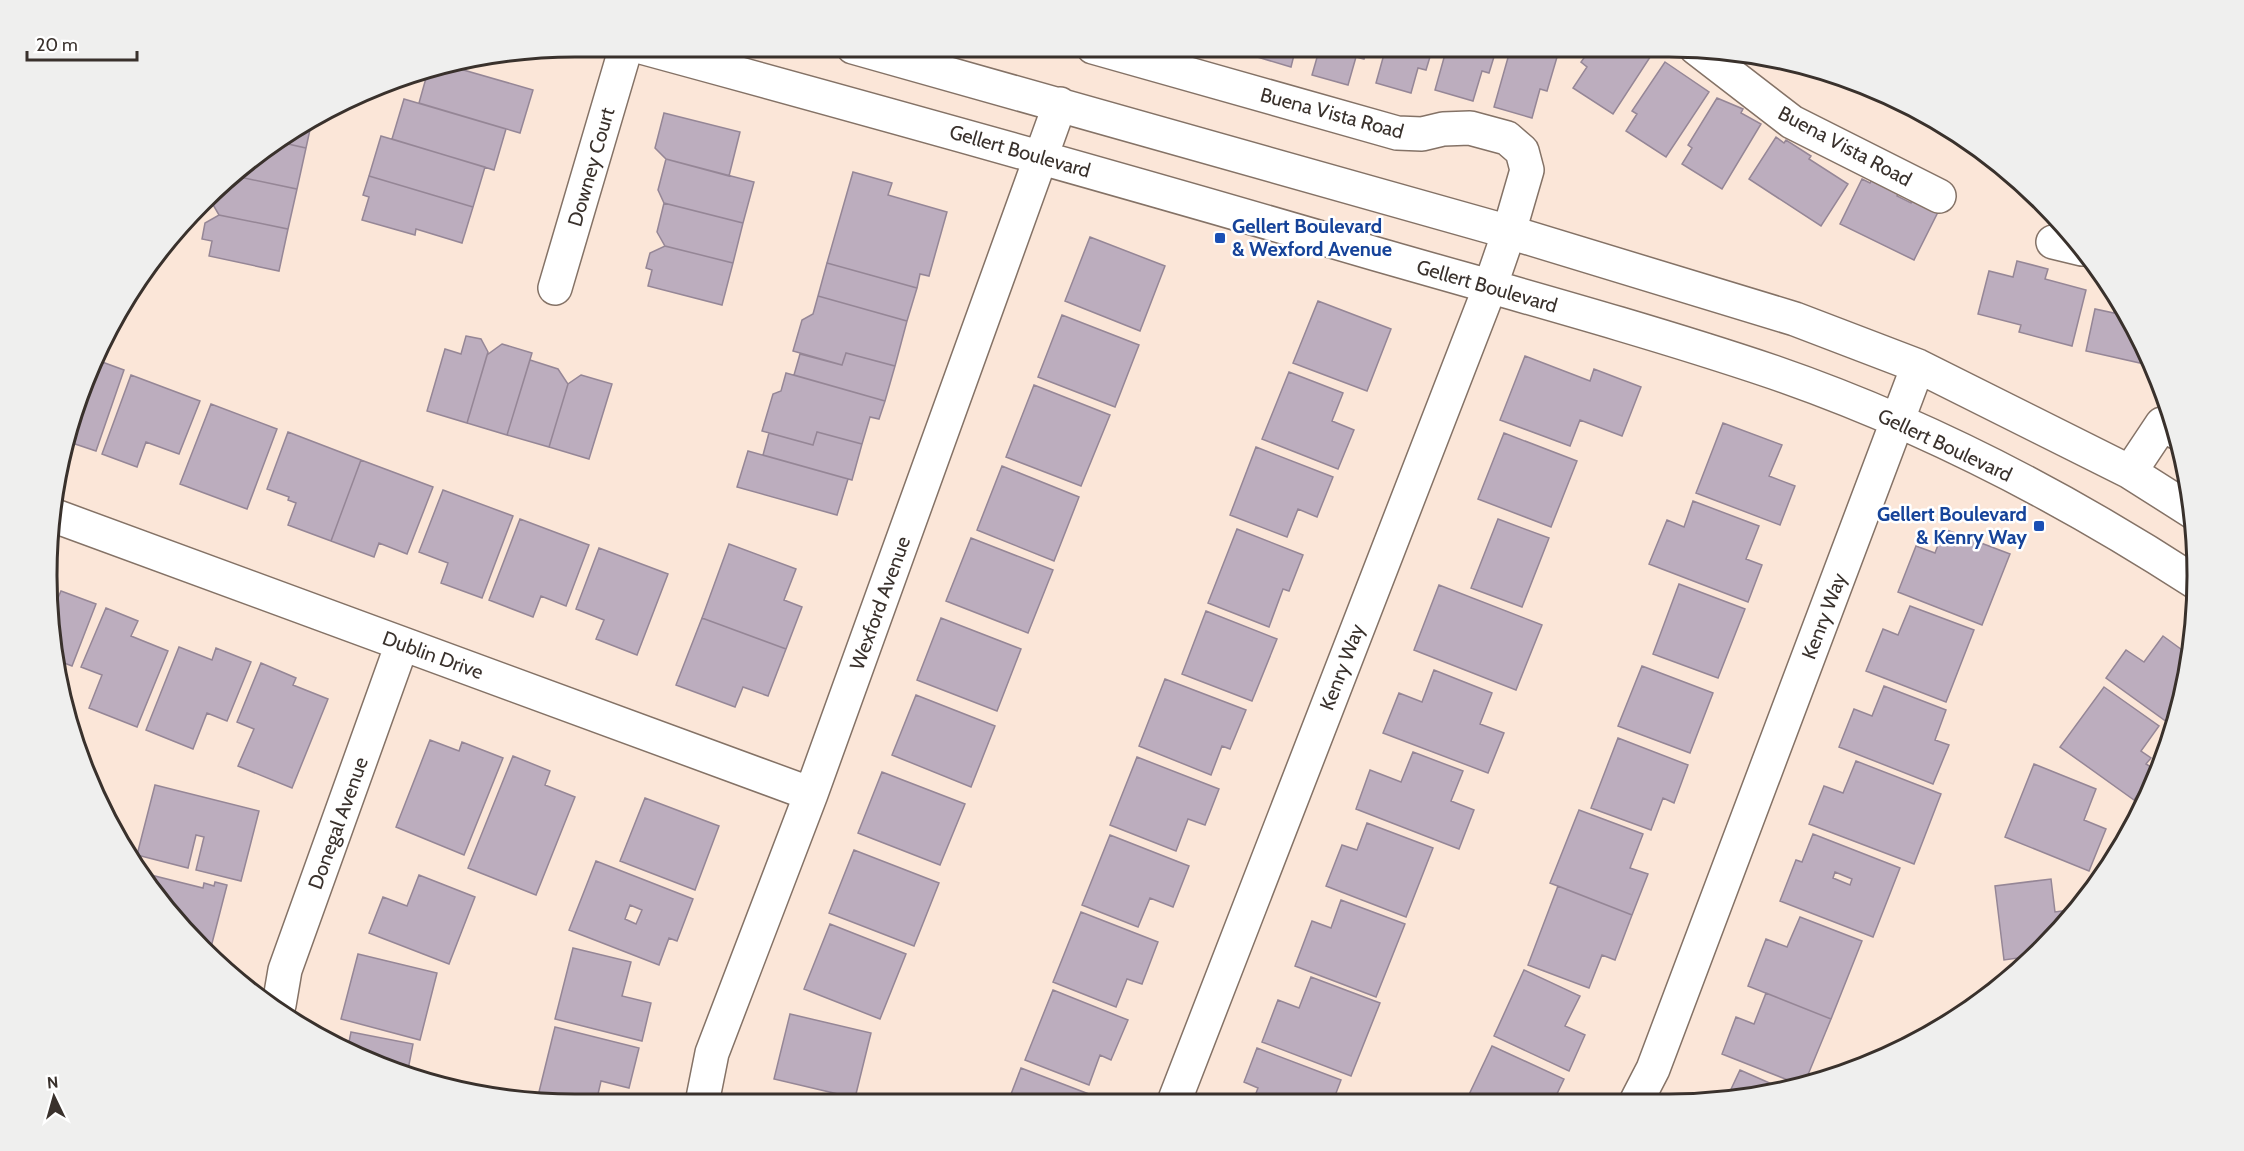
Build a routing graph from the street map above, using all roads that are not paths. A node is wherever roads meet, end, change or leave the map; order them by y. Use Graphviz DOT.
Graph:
graph roads {
  1 [pos="623,57"];
  2 [pos="681,57"];
  3 [pos="889,57"];
  4 [pos="1128,57"];
  5 [pos="1710,59"];
  6 [pos="1060,104"];
  7 [pos="1042,156"];
  8 [pos="1939,196"];
  9 [pos="1509,232"];
  10 [pos="1490,287"];
  11 [pos="555,288"];
  12 [pos="1918,366"];
  13 [pos="1898,421"];
  14 [pos="2164,425"];
  15 [pos="2130,472"];
  16 [pos="2183,505"];
  17 [pos="60,518"];
  18 [pos="2187,577"];
  19 [pos="402,644"];
  20 [pos="811,794"];
  21 [pos="280,1002"];
  22 [pos="704,1094"];
  23 [pos="1177,1094"];
  24 [pos="1640,1094"];
  1 -- 11 [label="street, Downey Court"];
  2 -- 7 [label="street, Gellert Boulevard"];
  3 -- 6 [label="street"];
  4 -- 9 [label="street, Buena Vista Road"];
  5 -- 8 [label="street, Buena Vista Road"];
  6 -- 7 [label="street, Wexford Avenue"];
  6 -- 9 [label="street"];
  7 -- 10 [label="street, Gellert Boulevard"];
  7 -- 20 [label="street, Wexford Avenue"];
  9 -- 10 [label="street, Kenry Way"];
  9 -- 12 [label="street"];
  10 -- 13 [label="street, Gellert Boulevard"];
  10 -- 23 [label="street, Kenry Way"];
  12 -- 13 [label="street, Kenry Way"];
  12 -- 15 [label="street"];
  13 -- 18 [label="street, Gellert Boulevard"];
  13 -- 24 [label="street, Kenry Way"];
  14 -- 15 [label="street"];
  15 -- 16 [label="street"];
  17 -- 19 [label="street, Dublin Drive"];
  19 -- 20 [label="street, Dublin Drive"];
  19 -- 21 [label="street, Donegal Avenue"];
  20 -- 22 [label="street, Wexford Avenue"];
}
